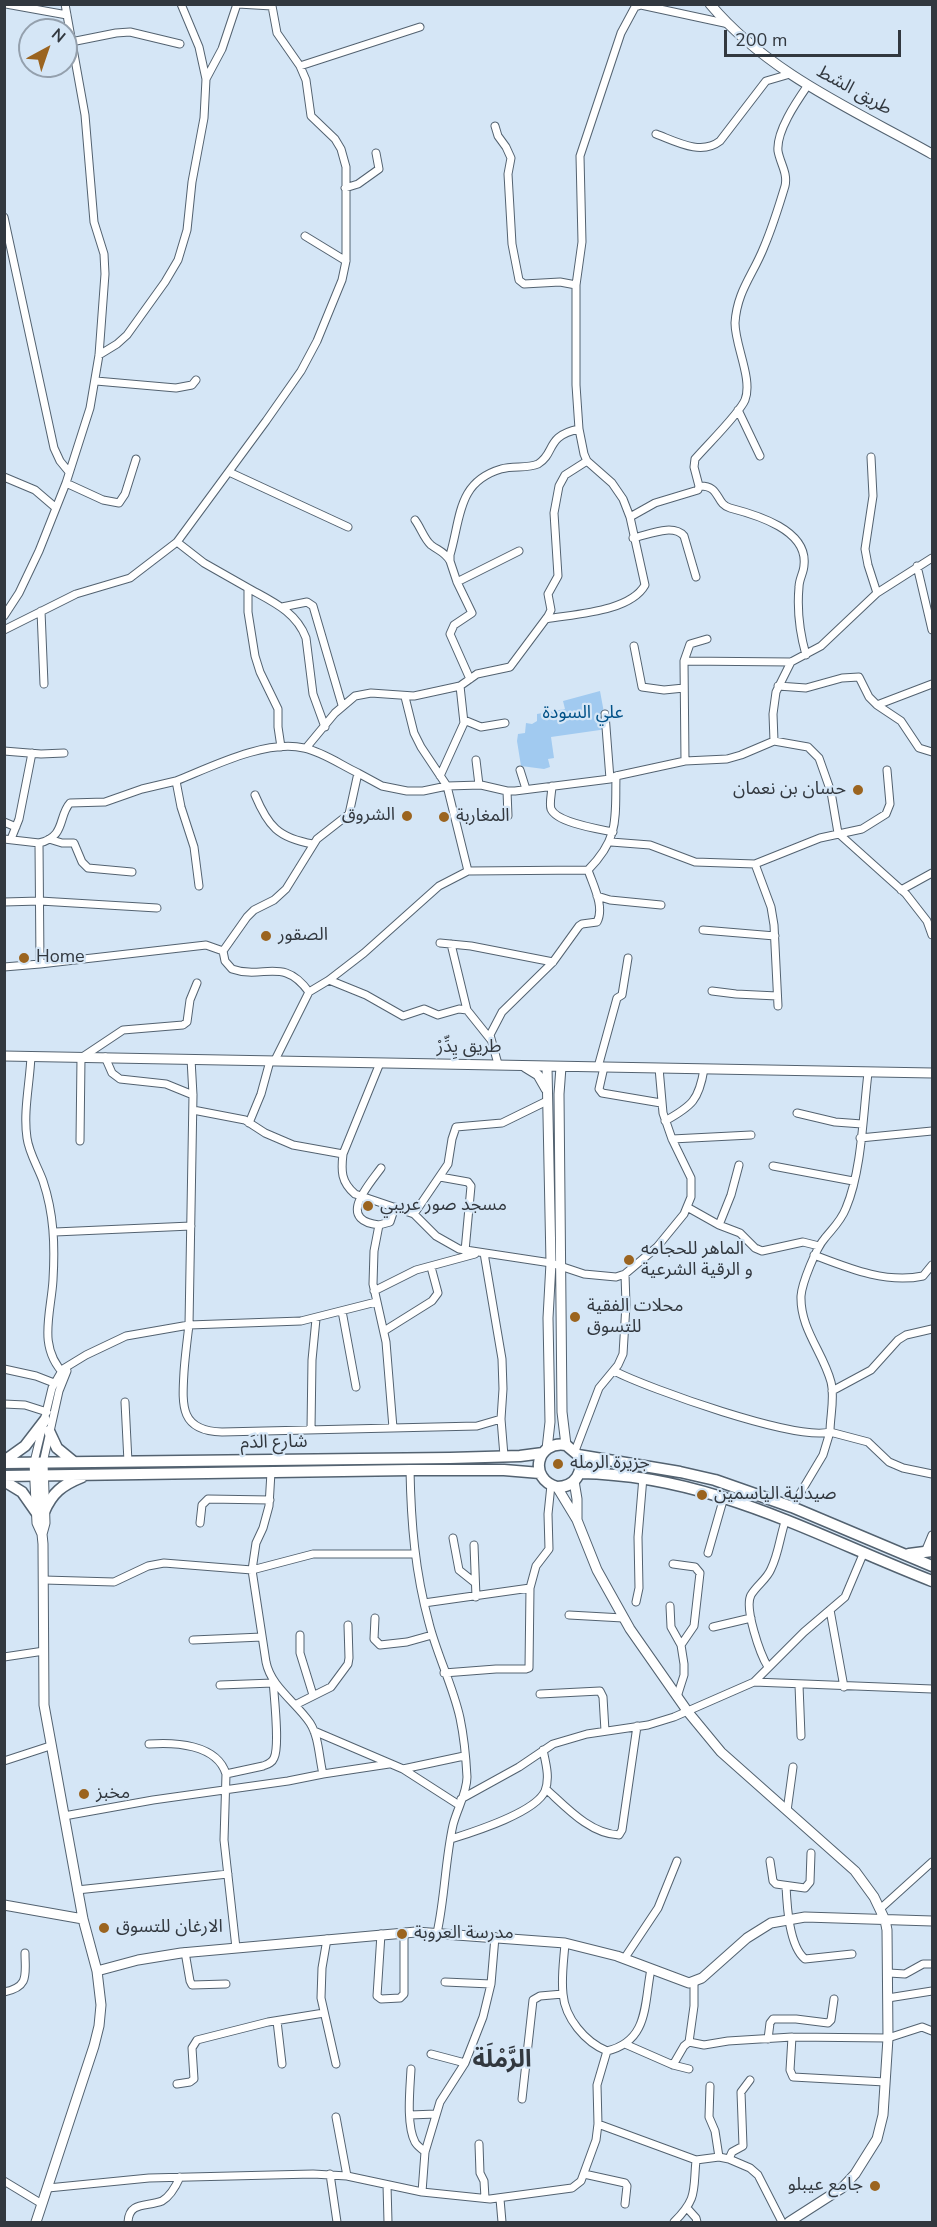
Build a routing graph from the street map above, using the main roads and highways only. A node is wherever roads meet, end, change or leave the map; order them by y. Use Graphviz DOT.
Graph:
graph roads {
  1 [pos="46,1416"];
  2 [pos="49,1431"];
  3 [pos="573,1450"];
  4 [pos="545,1451"];
  5 [pos="4,1462"];
  6 [pos="74,1462"];
  7 [pos="540,1473"];
  8 [pos="90,1474"];
  9 [pos="577,1477"];
  10 [pos="4,1478"];
  11 [pos="929,1552"];
  12 [pos="907,1554"];
  13 [pos="933,1566"];
  14 [pos="931,1578"];
  1 -- 5 [label="main road"];
  2 -- 6 [label="main road"];
  3 -- 4 [label="main road"];
  3 -- 9 [label="main road"];
  3 -- 12 [label="main road"];
  4 -- 6 [label="main road, شارع الدَم"];
  4 -- 7 [label="main road"];
  5 -- 6 [label="main road, شارع الدَم"];
  7 -- 8 [label="main road, شارع الدَم"];
  7 -- 9 [label="main road"];
  8 -- 10 [label="main road, شارع الدَم"];
  8 -- 10 [label="main road"];
  9 -- 14 [label="main road"];
  11 -- 12 [label="main road"];
  12 -- 13 [label="main road"];
}
